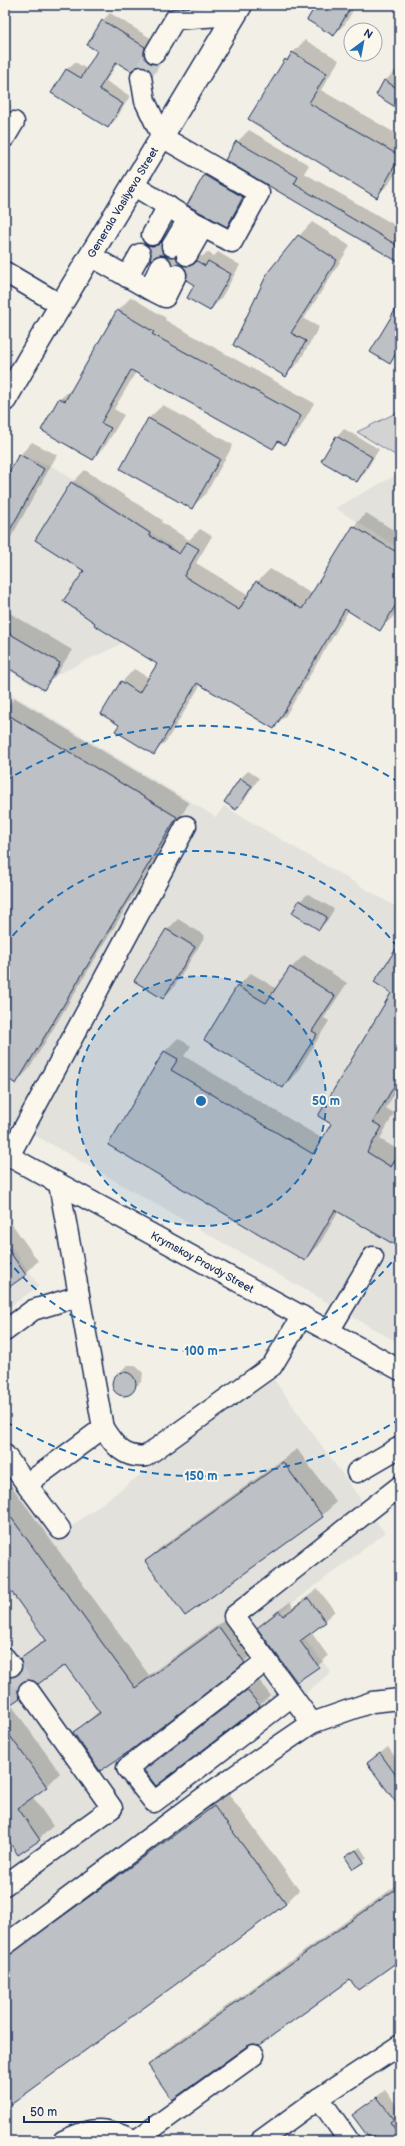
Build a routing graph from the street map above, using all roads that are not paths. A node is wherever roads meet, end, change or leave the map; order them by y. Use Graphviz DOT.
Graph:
graph roads {
  1 [pos="238,10"];
  2 [pos="155,53"];
  3 [pos="141,77"];
  4 [pos="162,137"];
  5 [pos="133,185"];
  6 [pos="168,206"];
  7 [pos="195,223"];
  8 [pos="152,235"];
  9 [pos="180,251"];
  10 [pos="140,254"];
  11 [pos="90,256"];
  12 [pos="169,271"];
  13 [pos="5,272"];
  14 [pos="127,277"];
  15 [pos="61,305"];
  16 [pos="5,400"];
  17 [pos="186,826"];
  18 [pos="7,1155"];
  19 [pos="59,1184"];
  20 [pos="373,1257"];
  21 [pos="79,1296"];
  22 [pos="302,1316"];
  23 [pos="5,1331"];
  24 [pos="329,1331"];
  25 [pos="400,1370"];
  26 [pos="103,1428"];
  27 [pos="400,1447"];
  28 [pos="5,1455"];
  29 [pos="358,1472"];
  30 [pos="27,1484"];
  31 [pos="400,1486"];
  32 [pos="60,1529"];
  33 [pos="266,1661"];
  34 [pos="29,1691"];
  35 [pos="292,1696"];
  36 [pos="400,1699"];
  37 [pos="312,1723"];
  38 [pos="5,1885"];
  39 [pos="5,1945"];
  40 [pos="400,2045"];
  41 [pos="254,2055"];
  42 [pos="319,2098"];
  43 [pos="63,2141"];
  44 [pos="134,2141"];
  45 [pos="260,2141"];
  46 [pos="349,2141"];
  1 -- 2 [label="street"];
  1 -- 4 [label="main road, Generala Vasilyeva Street"];
  3 -- 4 [label="street"];
  4 -- 5 [label="main road, Generala Vasilyeva Street"];
  4 -- 7 [label="street"];
  5 -- 6 [label="street"];
  5 -- 11 [label="main road, Generala Vasilyeva Street"];
  6 -- 7 [label="street"];
  6 -- 8 [label="street"];
  7 -- 9 [label="street"];
  10 -- 14 [label="street"];
  11 -- 14 [label="street"];
  11 -- 15 [label="main road, Generala Vasilyeva Street"];
  12 -- 14 [label="street"];
  13 -- 15 [label="street"];
  15 -- 16 [label="main road, Generala Vasilyeva Street"];
  17 -- 18 [label="street"];
  18 -- 19 [label="street, Krymskoy Pravdy Street"];
  19 -- 21 [label="street"];
  19 -- 22 [label="street, Krymskoy Pravdy Street"];
  20 -- 24 [label="street"];
  21 -- 23 [label="street"];
  21 -- 26 [label="street"];
  22 -- 24 [label="street, Krymskoy Pravdy Street"];
  22 -- 26 [label="street"];
  24 -- 25 [label="street, Krymskoy Pravdy Street"];
  26 -- 30 [label="street"];
  27 -- 29 [label="street"];
  28 -- 30 [label="street"];
  30 -- 32 [label="street"];
  31 -- 33 [label="street"];
  33 -- 35 [label="street"];
  33 -- 35 [label="street"];
  34 -- 38 [label="street"];
  35 -- 37 [label="street"];
  36 -- 37 [label="street"];
  37 -- 39 [label="street"];
  40 -- 42 [label="street"];
  41 -- 44 [label="street"];
  42 -- 45 [label="street"];
  42 -- 46 [label="street"];
  43 -- 44 [label="street"];
}
